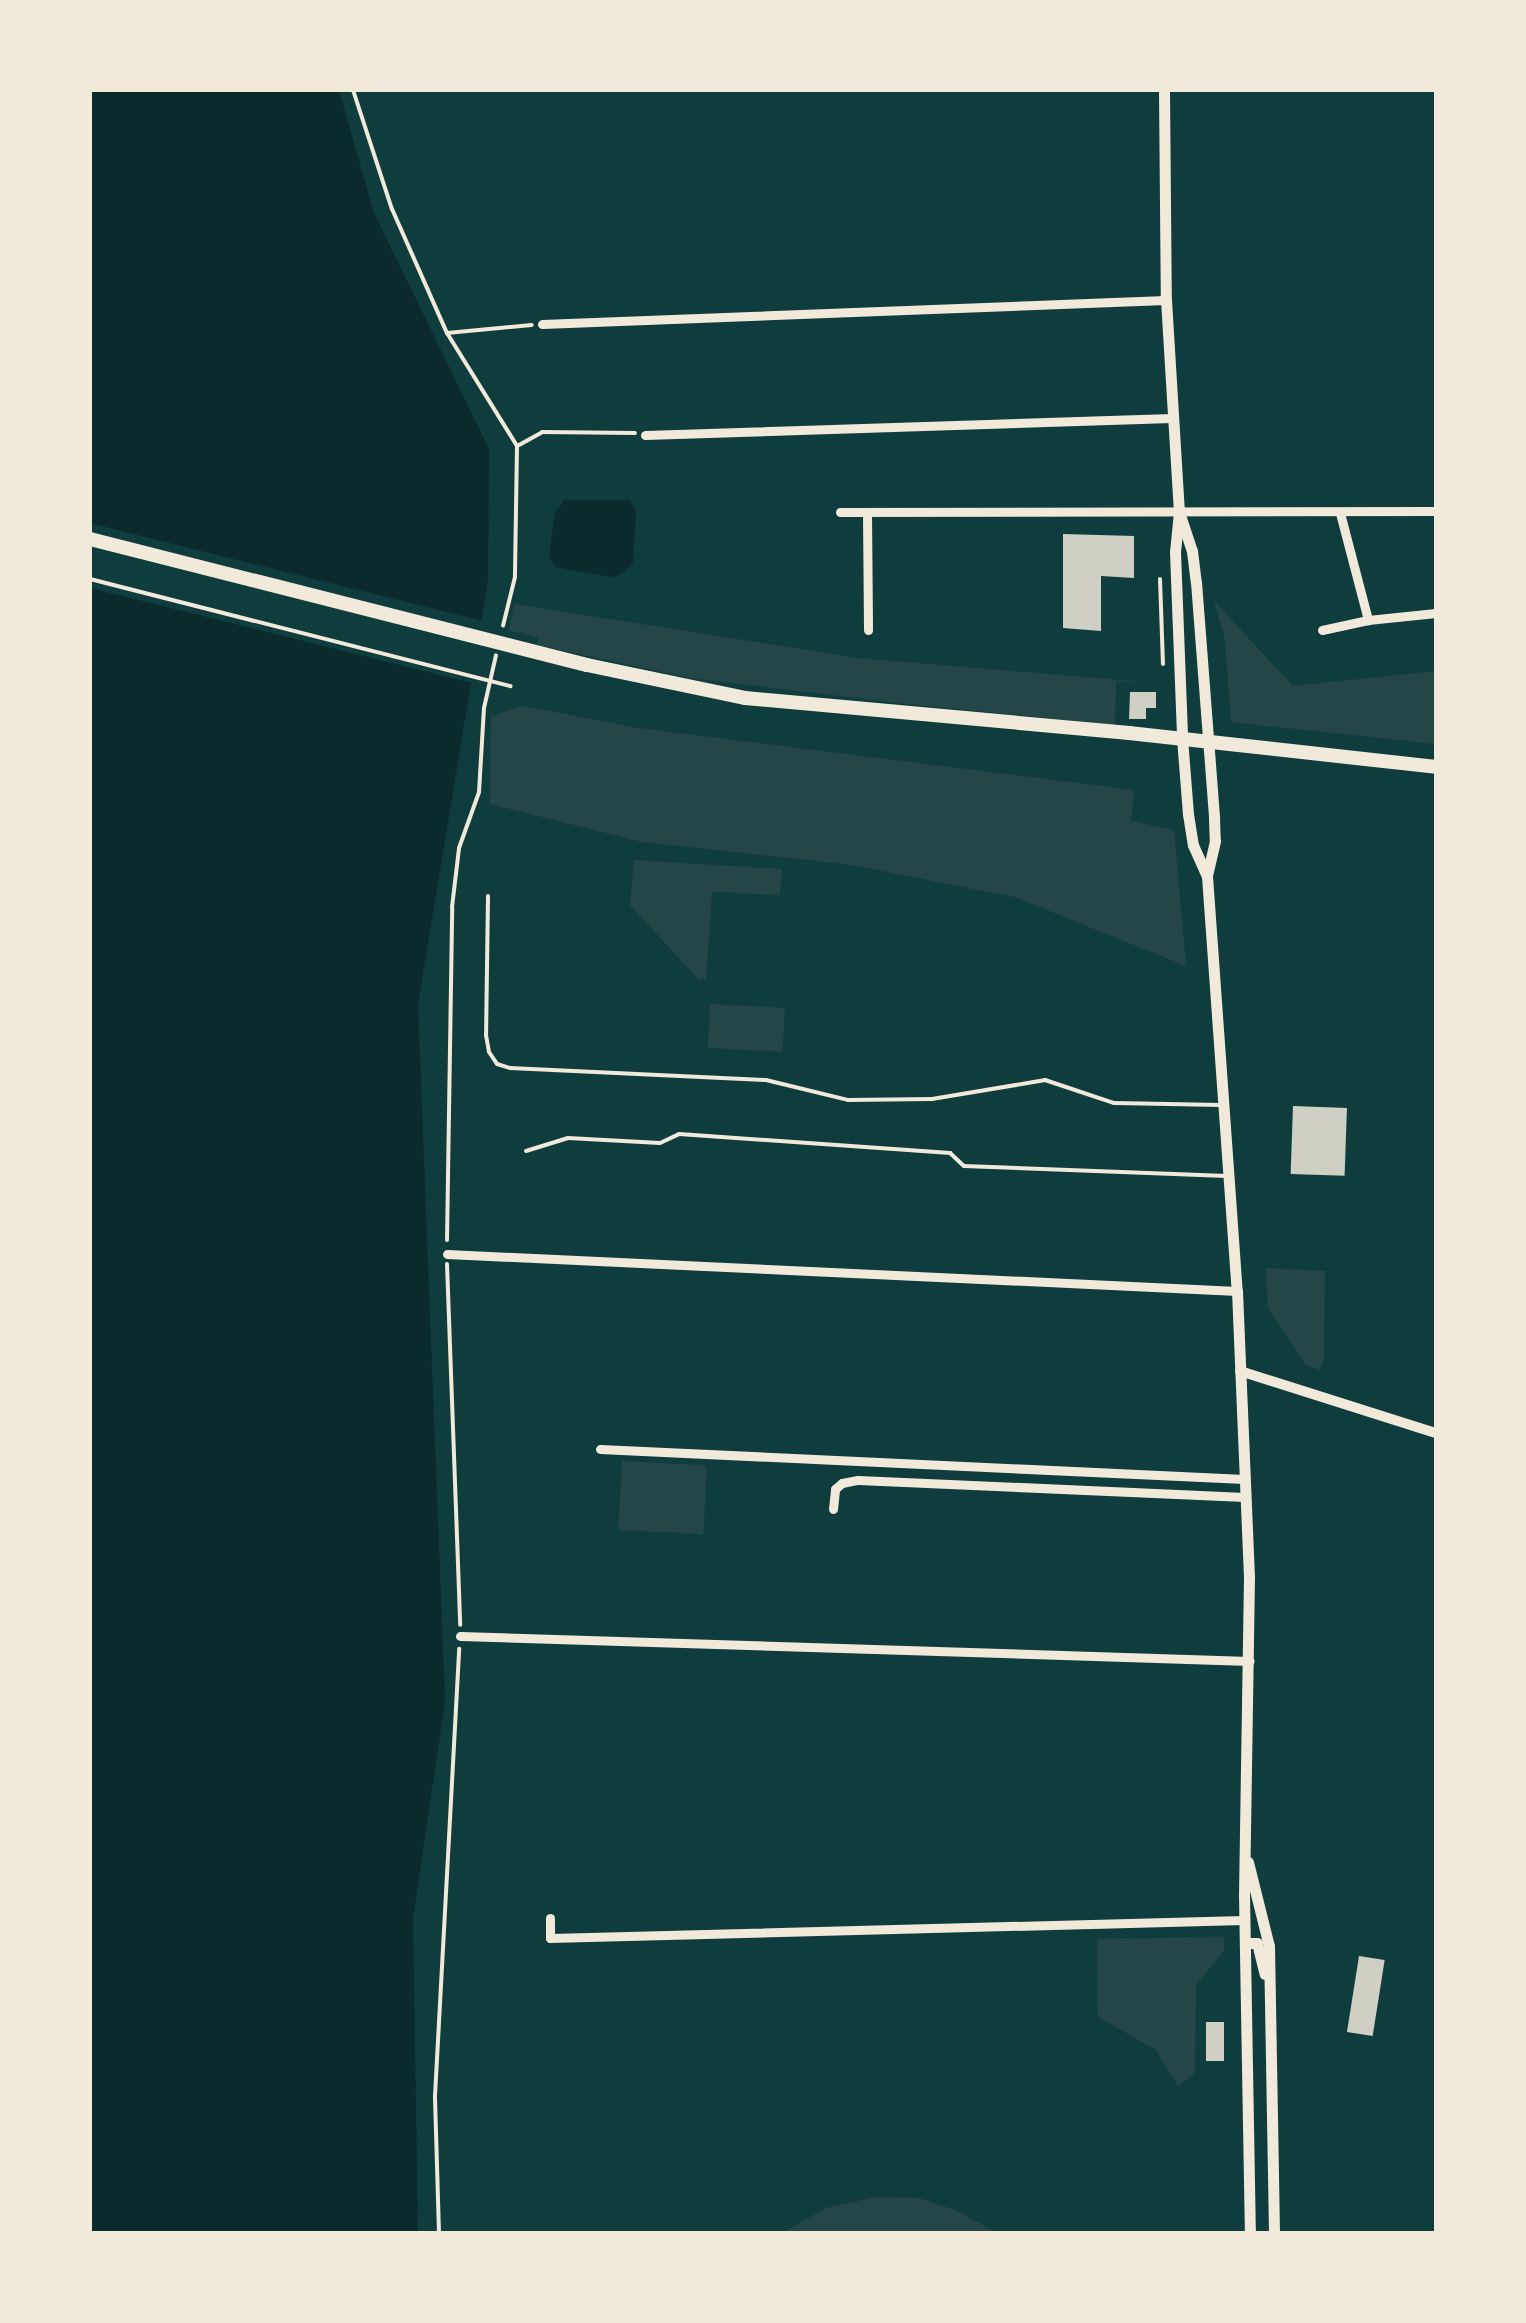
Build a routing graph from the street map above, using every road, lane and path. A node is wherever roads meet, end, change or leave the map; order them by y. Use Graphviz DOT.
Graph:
graph roads {
  1 [pos="354,90"];
  2 [pos="1164,90"];
  3 [pos="1166,300"];
  4 [pos="542,324"];
  5 [pos="447,333"];
  6 [pos="1172,418"];
  7 [pos="645,435"];
  8 [pos="516,446"];
  9 [pos="1436,511"];
  10 [pos="840,512"];
  11 [pos="867,512"];
  12 [pos="1179,512"];
  13 [pos="1340,512"];
  14 [pos="90,539"];
  15 [pos="90,578"];
  16 [pos="1436,613"];
  17 [pos="1368,620"];
  18 [pos="868,630"];
  19 [pos="1322,630"];
  20 [pos="502,631"];
  21 [pos="498,649"];
  22 [pos="511,686"];
  23 [pos="1182,738"];
  24 [pos="1206,742"];
  25 [pos="1436,767"];
  26 [pos="1206,876"];
  27 [pos="488,896"];
  28 [pos="1223,1106"];
  29 [pos="526,1151"];
  30 [pos="1228,1176"];
  31 [pos="447,1254"];
  32 [pos="1237,1292"];
  33 [pos="1240,1371"];
  34 [pos="1436,1433"];
  35 [pos="600,1449"];
  36 [pos="1244,1480"];
  37 [pos="1245,1497"];
  38 [pos="832,1508"];
  39 [pos="460,1636"];
  40 [pos="1250,1661"];
  41 [pos="1247,1858"];
  42 [pos="550,1918"];
  43 [pos="1244,1920"];
  44 [pos="1246,1943"];
  45 [pos="1269,1993"];
  46 [pos="439,2233"];
  47 [pos="1250,2233"];
  48 [pos="1274,2233"];
  1 -- 5 [label="path"];
  2 -- 3 [label="main road"];
  3 -- 4 [label="street"];
  3 -- 6 [label="main road"];
  4 -- 5 [label="path"];
  5 -- 8 [label="path"];
  6 -- 7 [label="street"];
  6 -- 12 [label="main road"];
  7 -- 8 [label="path"];
  8 -- 20 [label="path"];
  9 -- 13 [label="street"];
  10 -- 11 [label="street"];
  11 -- 12 [label="street"];
  11 -- 18 [label="street"];
  12 -- 13 [label="street"];
  12 -- 23 [label="main road"];
  12 -- 24 [label="main road"];
  13 -- 17 [label="street"];
  14 -- 23 [label="main road"];
  15 -- 22 [label="path"];
  16 -- 17 [label="street"];
  17 -- 19 [label="street"];
  21 -- 31 [label="path"];
  23 -- 24 [label="main road"];
  23 -- 26 [label="main road"];
  24 -- 25 [label="main road"];
  24 -- 26 [label="main road"];
  26 -- 28 [label="main road"];
  27 -- 28 [label="lane"];
  28 -- 30 [label="main road"];
  29 -- 30 [label="lane"];
  30 -- 32 [label="main road"];
  31 -- 32 [label="street"];
  31 -- 39 [label="path"];
  32 -- 33 [label="main road"];
  33 -- 34 [label="street"];
  33 -- 36 [label="main road"];
  35 -- 36 [label="street"];
  36 -- 37 [label="main road"];
  37 -- 38 [label="street"];
  37 -- 40 [label="main road"];
  39 -- 40 [label="street"];
  39 -- 46 [label="path"];
  40 -- 41 [label="main road"];
  41 -- 43 [label="main road"];
  41 -- 45 [label="main road"];
  42 -- 43 [label="street"];
  43 -- 44 [label="main road"];
  44 -- 45 [label="main road"];
  44 -- 47 [label="main road"];
  45 -- 48 [label="main road"];
}
